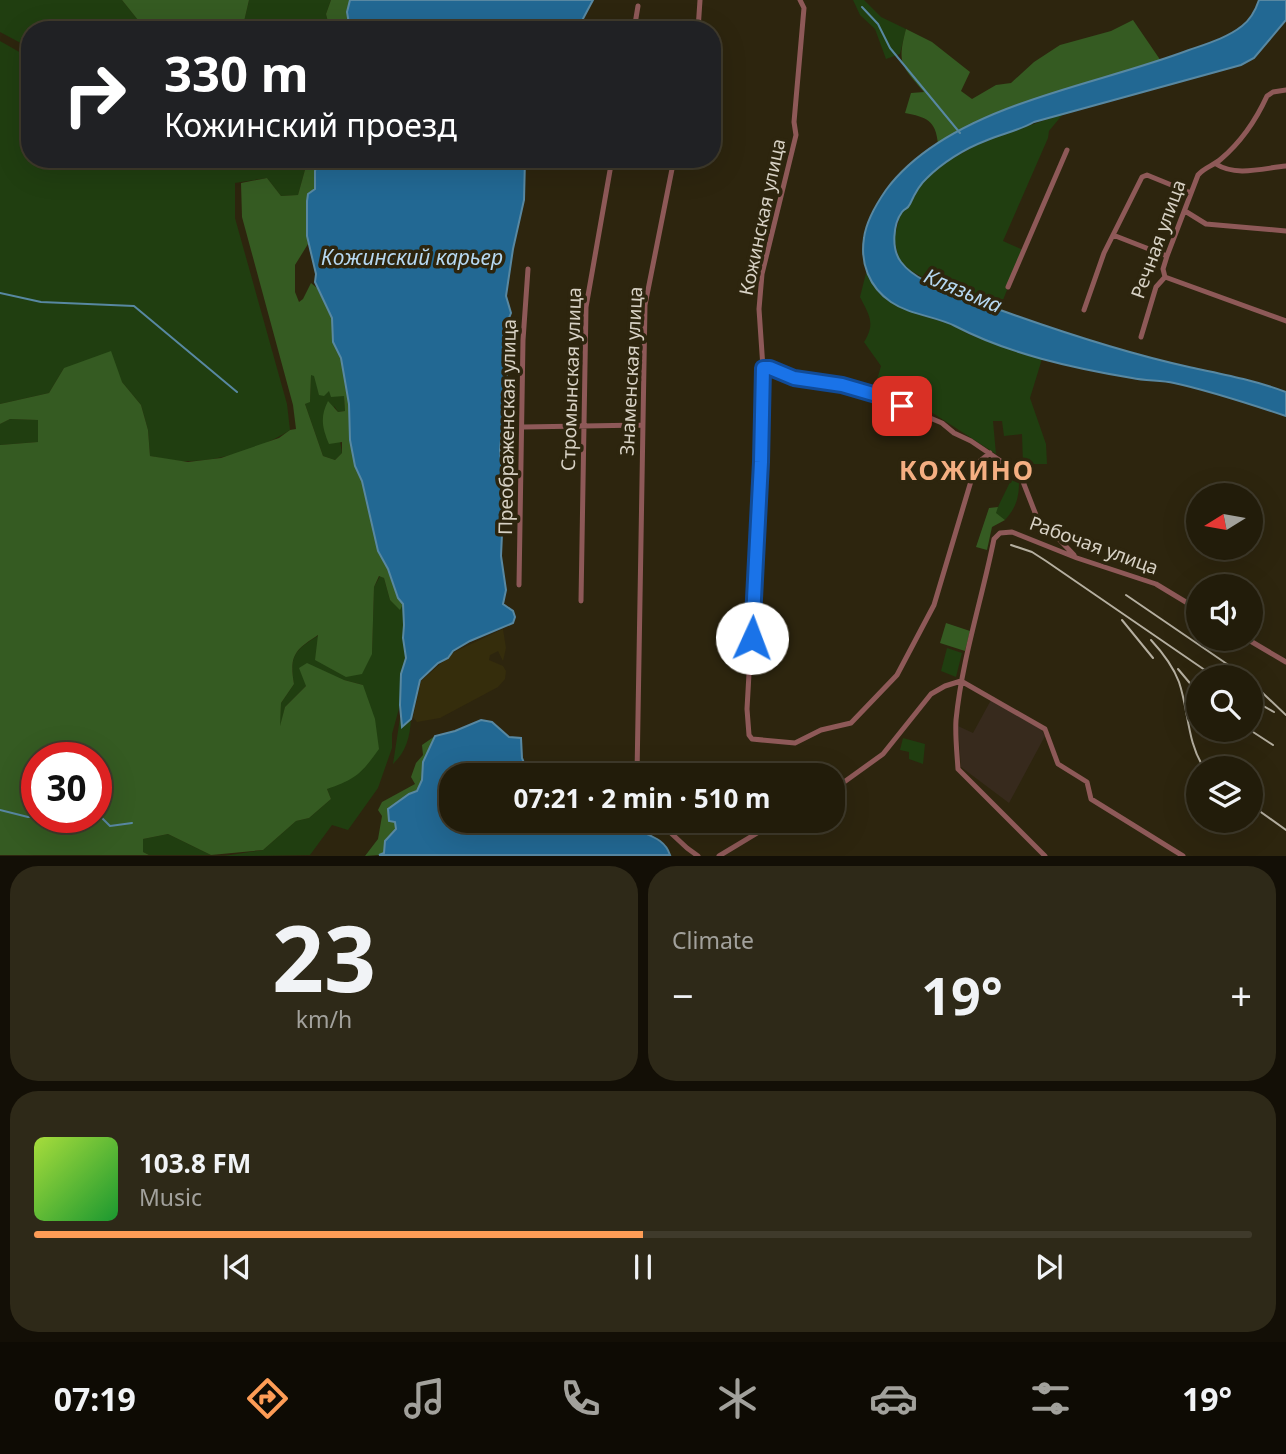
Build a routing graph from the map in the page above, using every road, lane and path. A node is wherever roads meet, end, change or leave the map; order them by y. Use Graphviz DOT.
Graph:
graph roads {
  1 [pos="700,0"];
  2 [pos="800,0"];
  3 [pos="638,6"];
  4 [pos="636,21"];
  5 [pos="699,21"];
  6 [pos="1286,90"];
  7 [pos="1067,150"];
  8 [pos="1216,164"];
  9 [pos="1286,166"];
  10 [pos="609,168"];
  11 [pos="672,168"];
  12 [pos="1191,193"];
  13 [pos="1185,211"];
  14 [pos="1286,231"];
  15 [pos="1113,235"];
  16 [pos="1167,256"];
  17 [pos="528,270"];
  18 [pos="1165,277"];
  19 [pos="1008,287"];
  20 [pos="1084,310"];
  21 [pos="1286,321"];
  22 [pos="1141,337"];
  23 [pos="763,368"];
  24 [pos="584,425"];
  25 [pos="643,425"];
  26 [pos="523,427"];
  27 [pos="990,453"];
  28 [pos="1077,558"];
  29 [pos="519,586"];
  30 [pos="581,601"];
  31 [pos="1186,602"];
  32 [pos="1263,648"];
  33 [pos="1286,662"];
  34 [pos="961,681"];
  35 [pos="637,763"];
  36 [pos="845,781"];
  37 [pos="671,833"];
  38 [pos="757,833"];
  39 [pos="698,856"];
  40 [pos="719,856"];
  41 [pos="1045,856"];
  42 [pos="1183,856"];
  1 -- 5 [label="street"];
  2 -- 23 [label="street, Кожинская улица"];
  3 -- 4 [label="street"];
  6 -- 8 [label="street, Речная улица"];
  7 -- 19 [label="street"];
  8 -- 9 [label="street"];
  8 -- 12 [label="street, Речная улица"];
  10 -- 24 [label="street, Стромынская улица"];
  11 -- 25 [label="street, Знаменская улица"];
  12 -- 13 [label="street, Речная улица"];
  12 -- 15 [label="street"];
  13 -- 14 [label="street"];
  13 -- 16 [label="street, Речная улица"];
  15 -- 16 [label="street"];
  15 -- 20 [label="street"];
  16 -- 18 [label="street, Речная улица"];
  17 -- 26 [label="street, Преображенская улица"];
  18 -- 21 [label="street"];
  18 -- 22 [label="street, Речная улица"];
  23 -- 27 [label="street"];
  23 -- 27 [label="street, Кожинская улица"];
  24 -- 25 [label="street"];
  24 -- 26 [label="street"];
  24 -- 30 [label="street, Стромынская улица"];
  25 -- 35 [label="street, Знаменская улица"];
  26 -- 29 [label="street, Преображенская улица"];
  27 -- 28 [label="street"];
  28 -- 31 [label="street, Рабочая улица"];
  28 -- 34 [label="street, Рабочая улица"];
  32 -- 33 [label="street"];
  34 -- 36 [label="street"];
  34 -- 41 [label="street"];
  34 -- 42 [label="street"];
  37 -- 39 [label="street"];
  38 -- 40 [label="street"];
}
